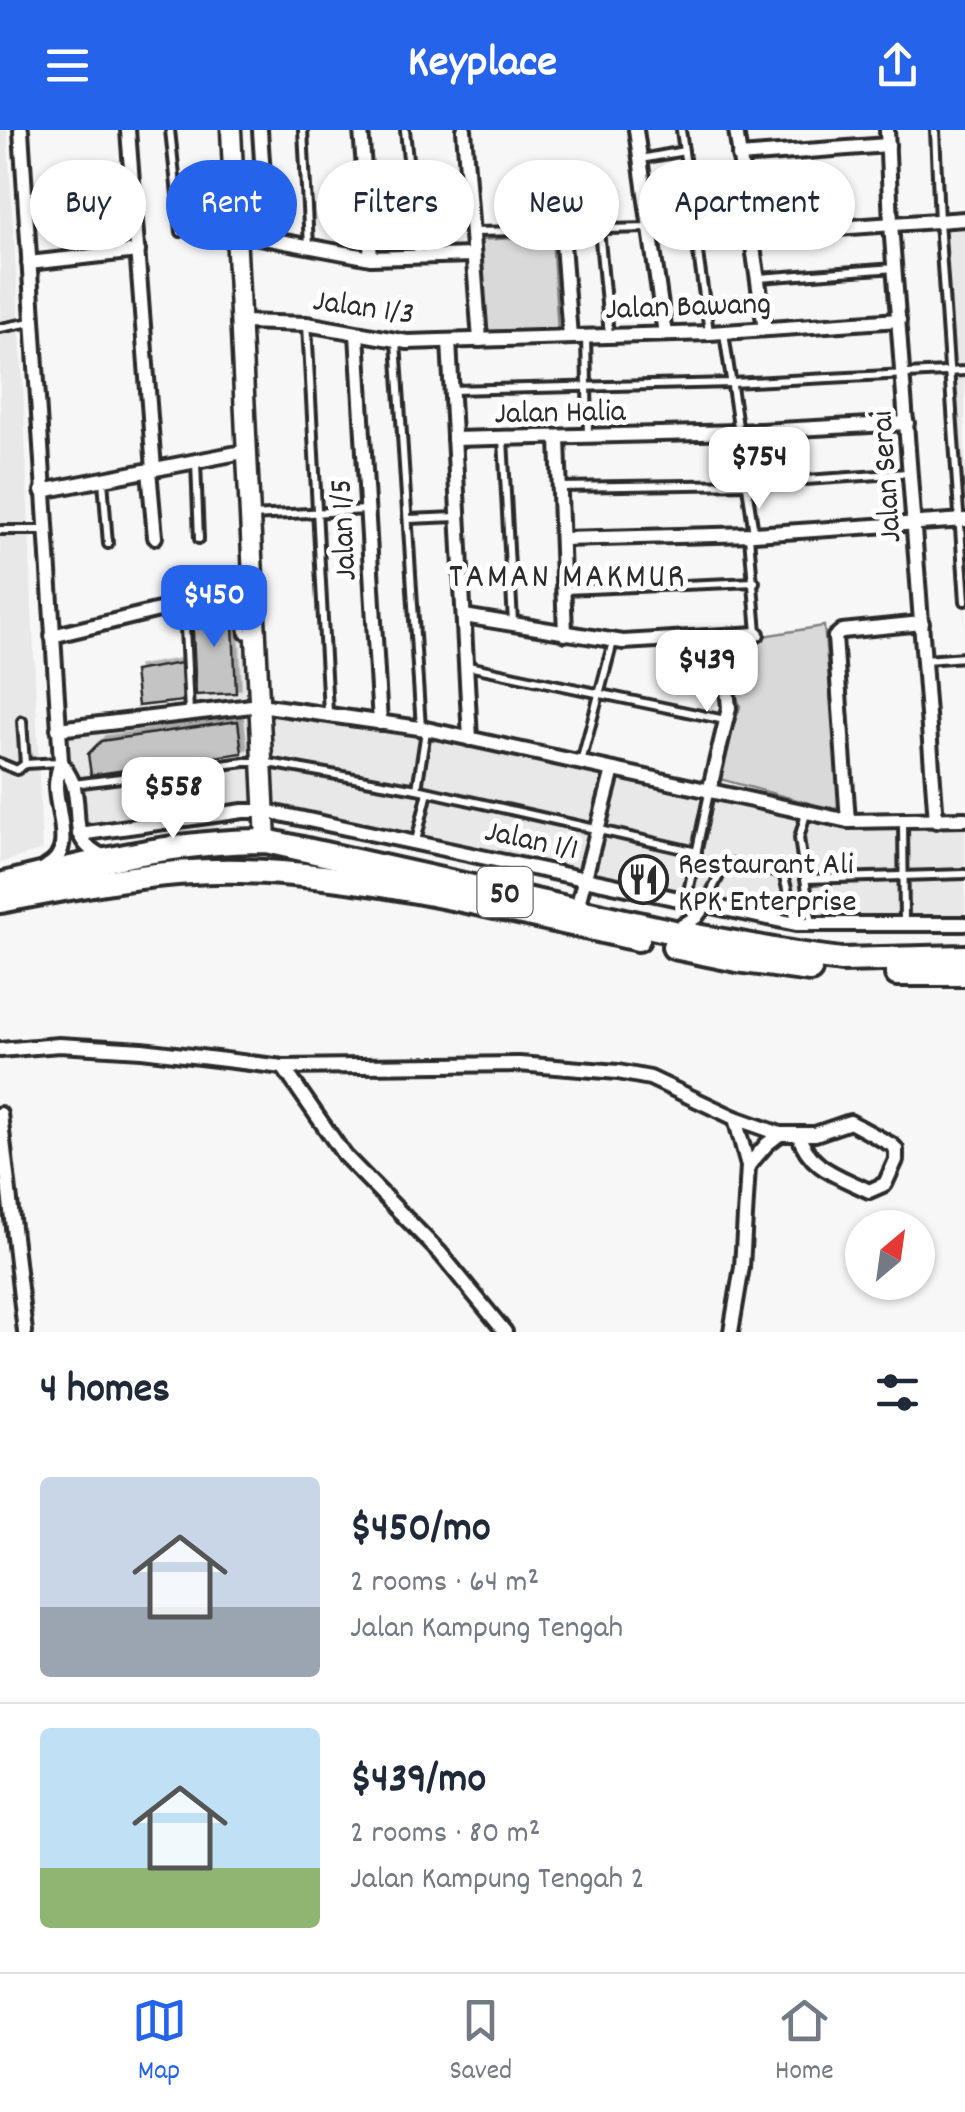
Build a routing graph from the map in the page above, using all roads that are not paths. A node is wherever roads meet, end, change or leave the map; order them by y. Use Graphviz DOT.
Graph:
graph roads {
  1 [pos="128,130"];
  2 [pos="170,130"];
  3 [pos="231,130"];
  4 [pos="260,130"];
  5 [pos="303,130"];
  6 [pos="362,130"];
  7 [pos="405,130"];
  8 [pos="464,130"];
  9 [pos="636,130"];
  10 [pos="681,130"];
  11 [pos="736,130"];
  12 [pos="936,130"];
  13 [pos="24,131"];
  14 [pos="887,137"];
  15 [pos="684,151"];
  16 [pos="740,156"];
  17 [pos="640,159"];
  18 [pos="174,160"];
  19 [pos="233,160"];
  20 [pos="262,160"];
  21 [pos="466,160"];
  22 [pos="741,160"];
  23 [pos="965,219"];
  24 [pos="938,221"];
  25 [pos="891,224"];
  26 [pos="855,227"];
  27 [pos="297,244"];
  28 [pos="309,246"];
  29 [pos="238,250"];
  30 [pos="474,250"];
  31 [pos="563,250"];
  32 [pos="601,250"];
  33 [pos="653,250"];
  34 [pos="753,250"];
  35 [pos="138,251"];
  36 [pos="474,255"];
  37 [pos="371,258"];
  38 [pos="418,259"];
  39 [pos="29,264"];
  40 [pos="895,268"];
  41 [pos="757,278"];
  42 [pos="899,320"];
  43 [pos="32,322"];
  44 [pos="241,322"];
  45 [pos="307,324"];
  46 [pos="0,328"];
  47 [pos="765,329"];
  48 [pos="717,332"];
  49 [pos="357,334"];
  50 [pos="666,334"];
  51 [pos="586,336"];
  52 [pos="609,336"];
  53 [pos="570,337"];
  54 [pos="396,340"];
  55 [pos="480,340"];
  56 [pos="449,341"];
  57 [pos="965,371"];
  58 [pos="948,372"];
  59 [pos="903,375"];
  60 [pos="732,383"];
  61 [pos="587,387"];
  62 [pos="452,390"];
  63 [pos="907,423"];
  64 [pos="740,432"];
  65 [pos="558,438"];
  66 [pos="588,438"];
  67 [pos="503,439"];
  68 [pos="454,440"];
  69 [pos="248,451"];
  70 [pos="196,461"];
  71 [pos="151,469"];
  72 [pos="911,473"];
  73 [pos="103,479"];
  74 [pos="747,484"];
  75 [pos="560,488"];
  76 [pos="42,491"];
  77 [pos="367,510"];
  78 [pos="317,513"];
  79 [pos="250,516"];
  80 [pos="458,517"];
  81 [pos="408,519"];
  82 [pos="962,521"];
  83 [pos="915,524"];
  84 [pos="0,530"];
  85 [pos="45,530"];
  86 [pos="752,534"];
  87 [pos="155,537"];
  88 [pos="199,540"];
  89 [pos="562,540"];
  90 [pos="108,544"];
  91 [pos="755,582"];
  92 [pos="247,589"];
  93 [pos="564,590"];
  94 [pos="965,600"];
  95 [pos="184,604"];
  96 [pos="464,616"];
  97 [pos="922,623"];
  98 [pos="513,624"];
  99 [pos="565,634"];
  100 [pos="757,634"];
  101 [pos="52,636"];
  102 [pos="722,638"];
  103 [pos="612,642"];
  104 [pos="965,657"];
  105 [pos="924,660"];
  106 [pos="466,666"];
  107 [pos="600,693"];
  108 [pos="260,704"];
  109 [pos="189,712"];
  110 [pos="328,715"];
  111 [pos="728,720"];
  112 [pos="22,721"];
  113 [pos="380,722"];
  114 [pos="424,729"];
  115 [pos="58,730"];
  116 [pos="470,739"];
  117 [pos="60,762"];
  118 [pos="263,762"];
  119 [pos="0,764"];
  120 [pos="25,764"];
  121 [pos="581,764"];
  122 [pos="613,770"];
  123 [pos="73,784"];
  124 [pos="418,789"];
  125 [pos="428,792"];
  126 [pos="709,792"];
  127 [pos="266,811"];
  128 [pos="806,813"];
  129 [pos="965,820"];
  130 [pos="848,821"];
  131 [pos="903,821"];
  132 [pos="936,821"];
  133 [pos="597,829"];
  134 [pos="79,834"];
  135 [pos="266,841"];
  136 [pos="416,841"];
  137 [pos="697,852"];
  138 [pos="110,858"];
  139 [pos="965,874"];
  140 [pos="904,876"];
  141 [pos="584,878"];
  142 [pos="805,878"];
  143 [pos="1,891"];
  144 [pos="686,901"];
  145 [pos="704,905"];
  146 [pos="576,908"];
  147 [pos="796,924"];
  148 [pos="965,924"];
  149 [pos="812,925"];
  150 [pos="904,926"];
  151 [pos="674,932"];
  152 [pos="812,956"];
  153 [pos="965,957"];
  154 [pos="965,974"];
  155 [pos="0,1050"];
  156 [pos="283,1068"];
  157 [pos="0,1114"];
  158 [pos="735,1118"];
  159 [pos="780,1134"];
  160 [pos="798,1134"];
  161 [pos="748,1166"];
  162 [pos="25,1332"];
  163 [pos="505,1332"];
  164 [pos="730,1332"];
  1 -- 35 [label="street"];
  2 -- 18 [label="lane"];
  3 -- 19 [label="street"];
  4 -- 20 [label="street"];
  5 -- 28 [label="lane"];
  6 -- 37 [label="street"];
  7 -- 38 [label="lane"];
  8 -- 21 [label="street"];
  9 -- 17 [label="street"];
  10 -- 15 [label="lane"];
  11 -- 16 [label="street"];
  12 -- 24 [label="lane"];
  13 -- 39 [label="street"];
  14 -- 16 [label="street"];
  14 -- 25 [label="street, Jalan Serai"];
  15 -- 17 [label="lane"];
  15 -- 48 [label="lane"];
  16 -- 22 [label="street"];
  23 -- 24 [label="street"];
  24 -- 25 [label="street"];
  24 -- 58 [label="lane"];
  25 -- 26 [label="street"];
  25 -- 40 [label="street, Jalan Serai"];
  27 -- 28 [label="street"];
  28 -- 37 [label="street"];
  29 -- 44 [label="street"];
  30 -- 36 [label="street"];
  31 -- 53 [label="street"];
  32 -- 52 [label="lane"];
  33 -- 50 [label="street"];
  34 -- 41 [label="street"];
  35 -- 39 [label="street"];
  35 -- 71 [label="street"];
  36 -- 38 [label="street"];
  36 -- 55 [label="street"];
  37 -- 38 [label="street"];
  39 -- 43 [label="street"];
  40 -- 41 [label="lane"];
  40 -- 42 [label="street, Jalan Serai"];
  41 -- 47 [label="street"];
  42 -- 47 [label="street, Jalan Bawang"];
  42 -- 59 [label="street, Jalan Serai"];
  43 -- 46 [label="lane"];
  43 -- 76 [label="street"];
  44 -- 45 [label="street, Jalan 1/3"];
  44 -- 69 [label="street"];
  45 -- 49 [label="street, Jalan 1/3"];
  45 -- 78 [label="lane"];
  47 -- 48 [label="street, Jalan Bawang"];
  48 -- 50 [label="street, Jalan Bawang"];
  48 -- 60 [label="lane"];
  49 -- 54 [label="street, Jalan 1/3"];
  49 -- 77 [label="street, Jalan 1/5"];
  50 -- 52 [label="street, Jalan Bawang"];
  51 -- 52 [label="street, Jalan Bawang"];
  51 -- 53 [label="street, Jalan Bawang"];
  51 -- 61 [label="lane"];
  53 -- 55 [label="street, Jalan Bawang"];
  54 -- 56 [label="street, Jalan 1/3"];
  54 -- 81 [label="lane"];
  55 -- 56 [label="street, Jalan 1/3"];
  56 -- 62 [label="street"];
  57 -- 58 [label="lane"];
  58 -- 59 [label="lane"];
  58 -- 82 [label="lane"];
  59 -- 60 [label="lane"];
  59 -- 63 [label="street, Jalan Serai"];
  60 -- 61 [label="lane"];
  60 -- 64 [label="lane"];
  61 -- 62 [label="lane"];
  61 -- 66 [label="lane"];
  62 -- 68 [label="street"];
  63 -- 64 [label="street, Jalan Halia"];
  63 -- 72 [label="street, Jalan Serai"];
  64 -- 66 [label="street, Jalan Halia"];
  64 -- 74 [label="lane"];
  65 -- 66 [label="street, Jalan Halia"];
  65 -- 67 [label="street, Jalan Halia"];
  65 -- 75 [label="street"];
  67 -- 68 [label="street, Jalan Halia"];
  67 -- 98 [label="lane"];
  68 -- 80 [label="street"];
  69 -- 70 [label="street"];
  69 -- 79 [label="street"];
  70 -- 71 [label="street"];
  70 -- 88 [label="lane"];
  71 -- 73 [label="street"];
  71 -- 87 [label="street"];
  72 -- 74 [label="lane"];
  72 -- 83 [label="street, Jalan Serai"];
  73 -- 76 [label="street"];
  73 -- 90 [label="lane"];
  74 -- 75 [label="lane"];
  74 -- 86 [label="lane"];
  75 -- 89 [label="street"];
  76 -- 85 [label="street"];
  77 -- 78 [label="lane"];
  77 -- 113 [label="street, Jalan 1/5"];
  78 -- 79 [label="lane"];
  78 -- 110 [label="lane"];
  79 -- 92 [label="street"];
  80 -- 81 [label="lane"];
  80 -- 96 [label="street"];
  81 -- 114 [label="lane"];
  82 -- 83 [label="street"];
  82 -- 94 [label="lane"];
  83 -- 86 [label="street"];
  83 -- 97 [label="street, Jalan Serai"];
  84 -- 85 [label="lane"];
  85 -- 101 [label="street"];
  86 -- 89 [label="street"];
  86 -- 91 [label="lane"];
  89 -- 93 [label="street"];
  91 -- 93 [label="lane"];
  91 -- 100 [label="lane"];
  92 -- 95 [label="street"];
  92 -- 108 [label="street"];
  93 -- 99 [label="street"];
  95 -- 101 [label="street"];
  95 -- 109 [label="lane"];
  96 -- 98 [label="street"];
  96 -- 106 [label="street"];
  97 -- 105 [label="street, Jalan Serai"];
  97 -- 130 [label="street"];
  98 -- 99 [label="street"];
  99 -- 103 [label="street"];
  100 -- 102 [label="street"];
  101 -- 115 [label="street"];
  102 -- 103 [label="street"];
  102 -- 111 [label="street"];
  103 -- 107 [label="lane"];
  104 -- 105 [label="lane"];
  105 -- 132 [label="street, Jalan Serai"];
  106 -- 107 [label="lane"];
  106 -- 116 [label="street"];
  107 -- 111 [label="lane"];
  107 -- 121 [label="lane"];
  108 -- 109 [label="street"];
  108 -- 110 [label="street"];
  108 -- 118 [label="street"];
  109 -- 115 [label="street"];
  110 -- 113 [label="street"];
  111 -- 126 [label="street"];
  112 -- 120 [label="lane"];
  113 -- 114 [label="street"];
  114 -- 116 [label="street"];
  114 -- 124 [label="lane"];
  115 -- 117 [label="street"];
  116 -- 121 [label="street"];
  117 -- 120 [label="lane"];
  117 -- 123 [label="street"];
  117 -- 143 [label="street"];
  118 -- 123 [label="lane"];
  118 -- 124 [label="lane"];
  118 -- 127 [label="street"];
  119 -- 120 [label="lane"];
  121 -- 122 [label="street"];
  122 -- 126 [label="street"];
  122 -- 133 [label="street"];
  123 -- 134 [label="street"];
  124 -- 125 [label="lane"];
  125 -- 133 [label="lane"];
  125 -- 136 [label="lane"];
  126 -- 128 [label="street"];
  126 -- 137 [label="lane"];
  127 -- 134 [label="street, Jalan 1/1"];
  127 -- 135 [label="street"];
  127 -- 136 [label="street, Jalan 1/1"];
  128 -- 130 [label="street"];
  128 -- 142 [label="lane"];
  129 -- 132 [label="street"];
  130 -- 131 [label="street"];
  131 -- 132 [label="street"];
  131 -- 140 [label="lane"];
  133 -- 137 [label="lane"];
  133 -- 141 [label="street"];
  134 -- 138 [label="street"];
  135 -- 138 [label="highway, 50"];
  135 -- 146 [label="highway, 50"];
  136 -- 141 [label="street, Jalan 1/1"];
  137 -- 144 [label="lane"];
  138 -- 143 [label="highway, 50"];
  139 -- 140 [label="lane"];
  140 -- 142 [label="lane"];
  140 -- 150 [label="lane"];
  141 -- 144 [label="street, Jalan 1/1"];
  141 -- 146 [label="street"];
  142 -- 149 [label="lane"];
  143 -- 154 [label="highway, 50"];
  144 -- 145 [label="street, Jalan 1/1"];
  145 -- 147 [label="street, Jalan 1/1"];
  145 -- 147 [label="lane"];
  145 -- 151 [label="street"];
  146 -- 151 [label="highway, 50"];
  147 -- 149 [label="street, Jalan 1/1"];
  147 -- 152 [label="street"];
  148 -- 150 [label="street, Jalan 1/1"];
  149 -- 150 [label="street, Jalan 1/1"];
  151 -- 152 [label="highway, 50"];
  152 -- 153 [label="highway, 50"];
  155 -- 156 [label="street"];
  156 -- 158 [label="street"];
  156 -- 163 [label="street"];
  157 -- 162 [label="street"];
  158 -- 159 [label="street"];
  158 -- 161 [label="street"];
  159 -- 160 [label="street"];
  159 -- 161 [label="street"];
  160 -- 160 [label="street"];
  161 -- 164 [label="street"];
}
